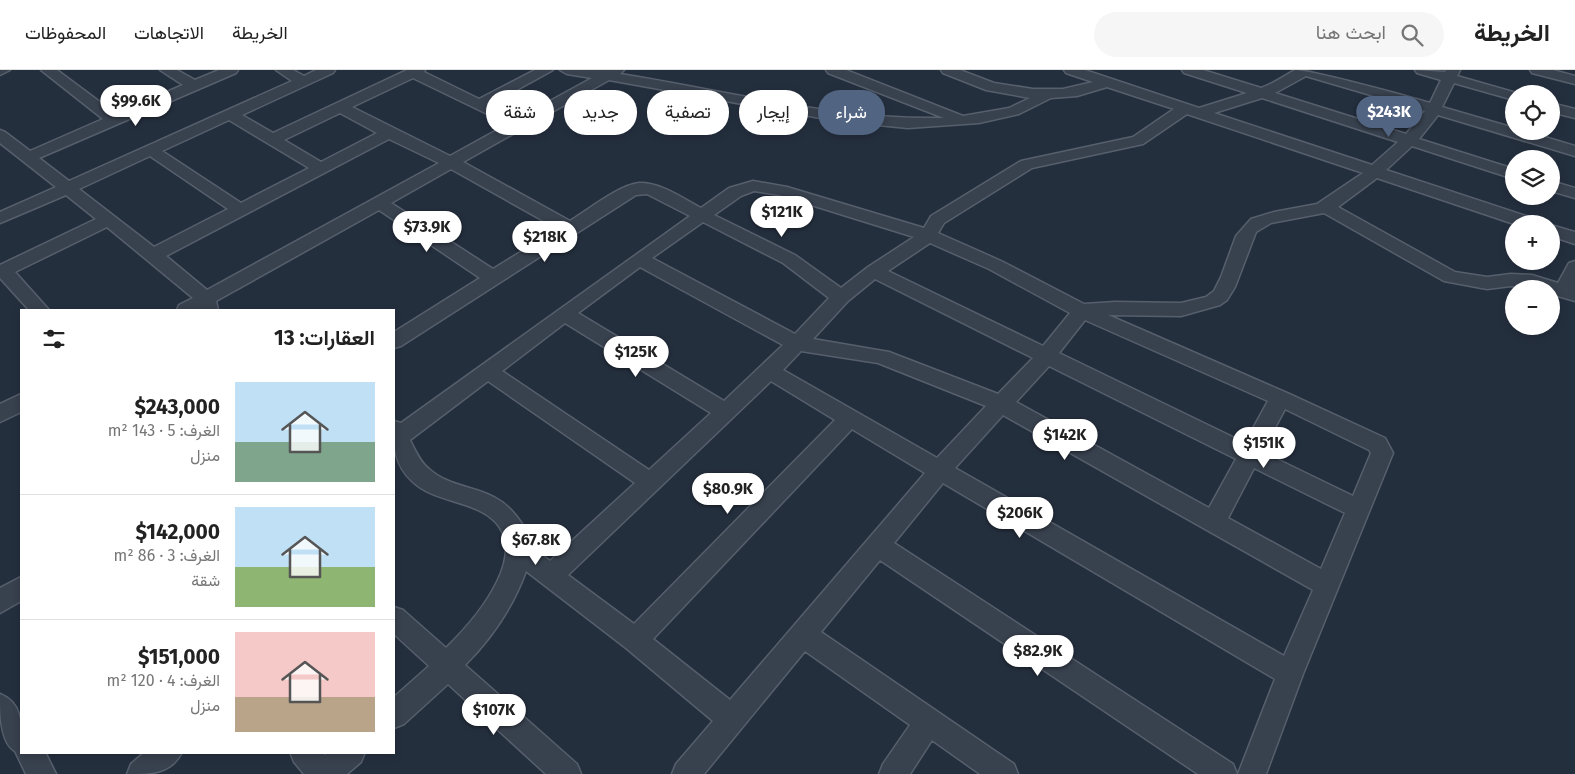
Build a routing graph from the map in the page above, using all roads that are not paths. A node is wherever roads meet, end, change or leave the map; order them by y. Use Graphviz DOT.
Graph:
graph roads {
  1 [pos="48,70"];
  2 [pos="167,70"];
  3 [pos="231,70"];
  4 [pos="283,70"];
  5 [pos="328,70"];
  6 [pos="546,70"];
  7 [pos="567,70"];
  8 [pos="833,70"];
  9 [pos="948,70"];
  10 [pos="1071,70"];
  11 [pos="1190,70"];
  12 [pos="1304,70"];
  13 [pos="1422,70"];
  14 [pos="1537,70"];
  15 [pos="415,71"];
  16 [pos="613,72"];
  17 [pos="1451,74"];
  18 [pos="1575,80"];
  19 [pos="303,81"];
  20 [pos="1104,83"];
  21 [pos="194,86"];
  22 [pos="1260,92"];
  23 [pos="1505,93"];
  24 [pos="1048,94"];
  25 [pos="478,105"];
  26 [pos="554,105"];
  27 [pos="340,107"];
  28 [pos="486,109"];
  29 [pos="1191,110"];
  30 [pos="1433,110"];
  31 [pos="1560,110"];
  32 [pos="230,114"];
  33 [pos="1575,114"];
  34 [pos="114,120"];
  35 [pos="964,120"];
  36 [pos="1505,129"];
  37 [pos="389,133"];
  38 [pos="0,135"];
  39 [pos="501,135"];
  40 [pos="273,139"];
  41 [pos="1543,140"];
  42 [pos="1408,141"];
  43 [pos="151,150"];
  44 [pos="1575,151"];
  45 [pos="28,157"];
  46 [pos="452,163"];
  47 [pos="322,169"];
  48 [pos="1376,171"];
  49 [pos="1505,171"];
  50 [pos="67,189"];
  51 [pos="1560,189"];
  52 [pos="1575,193"];
  53 [pos="380,203"];
  54 [pos="1324,208"];
  55 [pos="241,210"];
  56 [pos="700,215"];
  57 [pos="1506,215"];
  58 [pos="0,218"];
  59 [pos="108,220"];
  60 [pos="570,228"];
  61 [pos="1560,233"];
  62 [pos="928,236"];
  63 [pos="1575,238"];
  64 [pos="153,255"];
  65 [pos="639,259"];
  66 [pos="1575,267"];
  67 [pos="1,271"];
  68 [pos="874,271"];
  69 [pos="492,276"];
  70 [pos="1570,293"];
  71 [pos="841,297"];
  72 [pos="207,305"];
  73 [pos="39,309"];
  74 [pos="190,309"];
  75 [pos="1082,311"];
  76 [pos="565,314"];
  77 [pos="395,340"];
  78 [pos="796,344"];
  79 [pos="1045,355"];
  80 [pos="488,370"];
  81 [pos="769,371"];
  82 [pos="1280,398"];
  83 [pos="20,403"];
  84 [pos="1001,404"];
  85 [pos="726,412"];
  86 [pos="0,414"];
  87 [pos="850,418"];
  88 [pos="395,435"];
  89 [pos="1250,456"];
  90 [pos="940,470"];
  91 [pos="650,482"];
  92 [pos="1358,509"];
  93 [pos="1214,522"];
  94 [pos="877,545"];
  95 [pos="520,552"];
  96 [pos="550,576"];
  97 [pos="1327,584"];
  98 [pos="20,589"];
  99 [pos="0,602"];
  100 [pos="395,619"];
  101 [pos="804,634"];
  102 [pos="635,640"];
  103 [pos="449,666"];
  104 [pos="1290,674"];
  105 [pos="395,714"];
  106 [pos="732,719"];
  107 [pos="929,721"];
  108 [pos="30,754"];
  109 [pos="166,754"];
  110 [pos="306,754"];
  111 [pos="349,754"];
  112 [pos="42,774"];
  113 [pos="142,774"];
  114 [pos="324,774"];
  115 [pos="567,774"];
  116 [pos="686,774"];
  117 [pos="893,774"];
  118 [pos="1004,774"];
  119 [pos="1223,774"];
  120 [pos="1252,774"];
  1 -- 34 [label="street"];
  2 -- 21 [label="street"];
  3 -- 21 [label="street"];
  4 -- 19 [label="street"];
  5 -- 19 [label="street"];
  6 -- 25 [label="street"];
  7 -- 16 [label="street"];
  8 -- 35 [label="street"];
  9 -- 24 [label="street"];
  10 -- 20 [label="street"];
  11 -- 22 [label="street"];
  12 -- 22 [label="street"];
  12 -- 30 [label="street"];
  13 -- 17 [label="street"];
  14 -- 18 [label="street"];
  15 -- 25 [label="street"];
  15 -- 27 [label="street"];
  16 -- 26 [label="street"];
  16 -- 35 [label="street"];
  17 -- 23 [label="street"];
  17 -- 30 [label="street"];
  19 -- 32 [label="street"];
  20 -- 24 [label="street"];
  20 -- 29 [label="street"];
  21 -- 34 [label="street"];
  22 -- 29 [label="street"];
  22 -- 42 [label="street"];
  24 -- 35 [label="street"];
  25 -- 28 [label="street"];
  27 -- 37 [label="street"];
  27 -- 40 [label="street"];
  29 -- 48 [label="street"];
  29 -- 62 [label="street"];
  30 -- 36 [label="street"];
  30 -- 42 [label="street"];
  31 -- 33 [label="street"];
  32 -- 40 [label="street"];
  32 -- 43 [label="street"];
  34 -- 45 [label="street"];
  37 -- 46 [label="street"];
  37 -- 47 [label="street"];
  38 -- 45 [label="street"];
  39 -- 46 [label="street"];
  40 -- 47 [label="street"];
  41 -- 44 [label="street"];
  42 -- 48 [label="street"];
  42 -- 49 [label="street"];
  43 -- 50 [label="street"];
  43 -- 55 [label="street"];
  45 -- 50 [label="street"];
  46 -- 53 [label="street"];
  46 -- 60 [label="street"];
  47 -- 55 [label="street"];
  48 -- 54 [label="street"];
  48 -- 57 [label="street"];
  50 -- 58 [label="street"];
  50 -- 59 [label="street"];
  51 -- 52 [label="street"];
  53 -- 69 [label="street"];
  53 -- 72 [label="street"];
  54 -- 70 [label="street"];
  54 -- 75 [label="street"];
  55 -- 64 [label="street"];
  56 -- 60 [label="street"];
  56 -- 62 [label="street"];
  56 -- 65 [label="street"];
  56 -- 71 [label="street"];
  59 -- 64 [label="street"];
  59 -- 67 [label="street"];
  60 -- 69 [label="street"];
  61 -- 63 [label="street"];
  62 -- 68 [label="street"];
  62 -- 75 [label="street"];
  64 -- 72 [label="street"];
  65 -- 76 [label="street"];
  65 -- 78 [label="street"];
  66 -- 70 [label="street"];
  67 -- 73 [label="street"];
  68 -- 71 [label="street"];
  68 -- 79 [label="street"];
  69 -- 77 [label="street"];
  71 -- 78 [label="street"];
  72 -- 74 [label="street"];
  75 -- 79 [label="street"];
  75 -- 82 [label="street"];
  76 -- 80 [label="street"];
  76 -- 85 [label="street"];
  78 -- 81 [label="street"];
  78 -- 84 [label="street"];
  79 -- 84 [label="street"];
  79 -- 89 [label="street"];
  80 -- 88 [label="street"];
  80 -- 91 [label="street"];
  81 -- 85 [label="street"];
  81 -- 87 [label="street"];
  82 -- 89 [label="street"];
  82 -- 92 [label="street"];
  83 -- 86 [label="street"];
  84 -- 90 [label="street"];
  84 -- 93 [label="street"];
  85 -- 91 [label="street"];
  87 -- 90 [label="street"];
  87 -- 102 [label="street"];
  88 -- 95 [label="street"];
  89 -- 92 [label="street"];
  89 -- 93 [label="street"];
  90 -- 94 [label="street"];
  90 -- 104 [label="street"];
  91 -- 96 [label="street"];
  92 -- 97 [label="street"];
  93 -- 97 [label="street"];
  94 -- 101 [label="street"];
  94 -- 119 [label="street"];
  95 -- 96 [label="street"];
  95 -- 103 [label="street"];
  96 -- 102 [label="street"];
  97 -- 104 [label="street"];
  98 -- 99 [label="street"];
  100 -- 103 [label="street"];
  101 -- 106 [label="street"];
  101 -- 107 [label="street"];
  102 -- 106 [label="street"];
  103 -- 105 [label="street"];
  103 -- 115 [label="street"];
  104 -- 120 [label="street"];
  106 -- 116 [label="street"];
  107 -- 117 [label="street"];
  107 -- 118 [label="street"];
  108 -- 112 [label="street"];
  109 -- 113 [label="street"];
  110 -- 114 [label="street"];
  111 -- 114 [label="street"];
}
